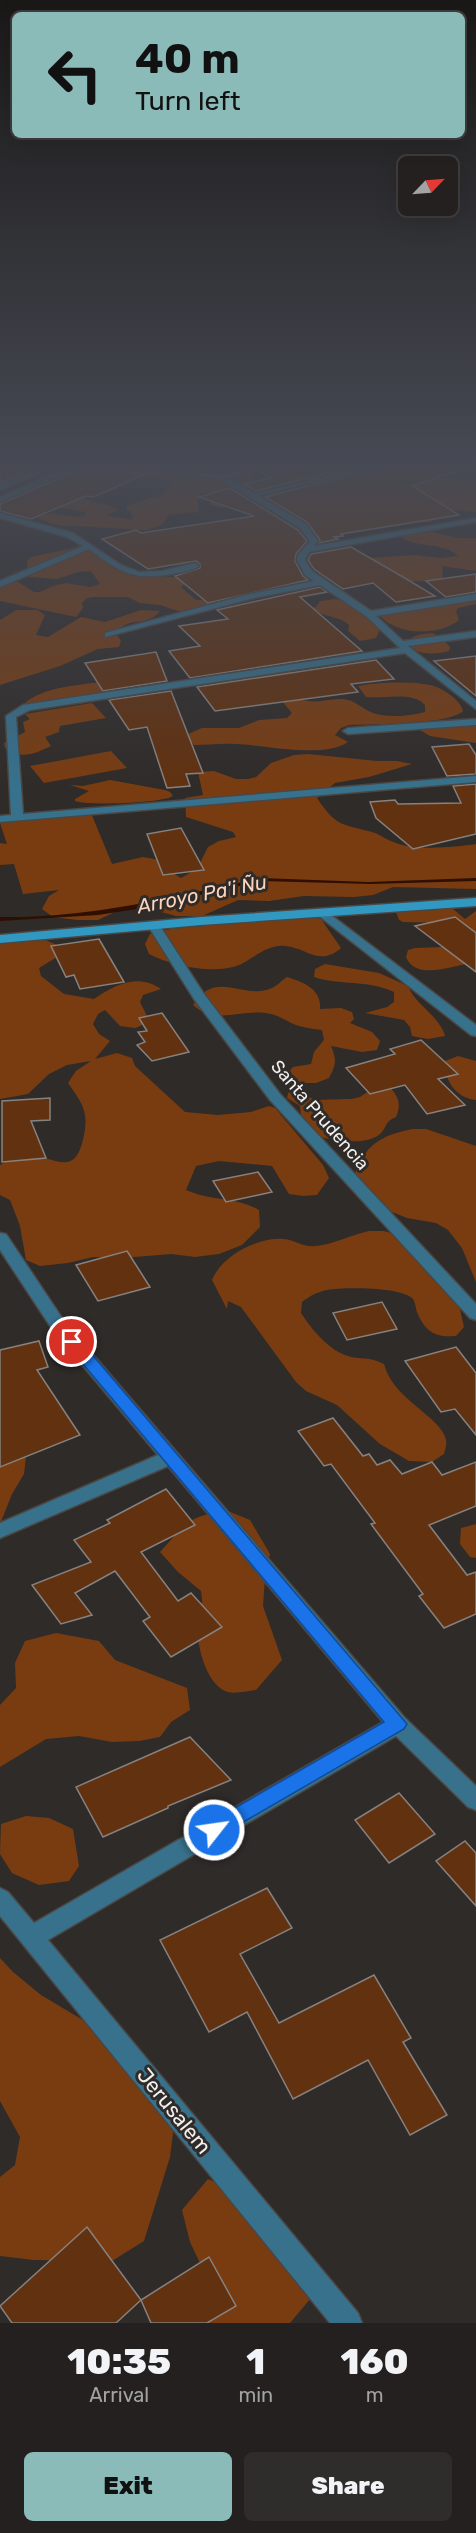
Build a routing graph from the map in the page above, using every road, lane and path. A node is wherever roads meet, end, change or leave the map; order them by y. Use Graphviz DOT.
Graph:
graph roads {
  1 [pos="32,570"];
  2 [pos="127,570"];
  3 [pos="171,570"];
  4 [pos="308,570"];
  5 [pos="320,582"];
  6 [pos="0,584"];
  7 [pos="476,597"];
  8 [pos="369,614"];
  9 [pos="476,633"];
  10 [pos="108,635"];
  11 [pos="404,647"];
  12 [pos="476,706"];
  13 [pos="476,722"];
  14 [pos="348,731"];
  15 [pos="476,779"];
  16 [pos="17,816"];
  17 [pos="0,819"];
  18 [pos="476,902"];
  19 [pos="323,913"];
  20 [pos="154,926"];
  21 [pos="0,939"];
  22 [pos="476,1032"];
  23 [pos="0,1238"];
  24 [pos="476,1314"];
  25 [pos="171,1457"];
  26 [pos="0,1531"];
  27 [pos="398,1724"];
  28 [pos="476,1800"];
  29 [pos="0,1899"];
  30 [pos="31,1937"];
  31 [pos="348,2323"];
  1 -- 6 [label="street"];
  2 -- 3 [label="street"];
  4 -- 5 [label="street"];
  5 -- 8 [label="street"];
  5 -- 10 [label="street"];
  7 -- 8 [label="street"];
  8 -- 11 [label="street"];
  9 -- 11 [label="street"];
  11 -- 12 [label="street"];
  11 -- 16 [label="street"];
  13 -- 14 [label="street"];
  15 -- 16 [label="street"];
  16 -- 17 [label="street"];
  18 -- 19 [label="main road"];
  19 -- 20 [label="main road"];
  19 -- 22 [label="street"];
  20 -- 21 [label="main road"];
  20 -- 24 [label="street, Santa Prudencia"];
  23 -- 25 [label="street"];
  25 -- 26 [label="street"];
  25 -- 27 [label="street"];
  27 -- 28 [label="street"];
  27 -- 30 [label="street"];
  29 -- 30 [label="street, Jerusalem"];
  30 -- 31 [label="street, Jerusalem"];
}
